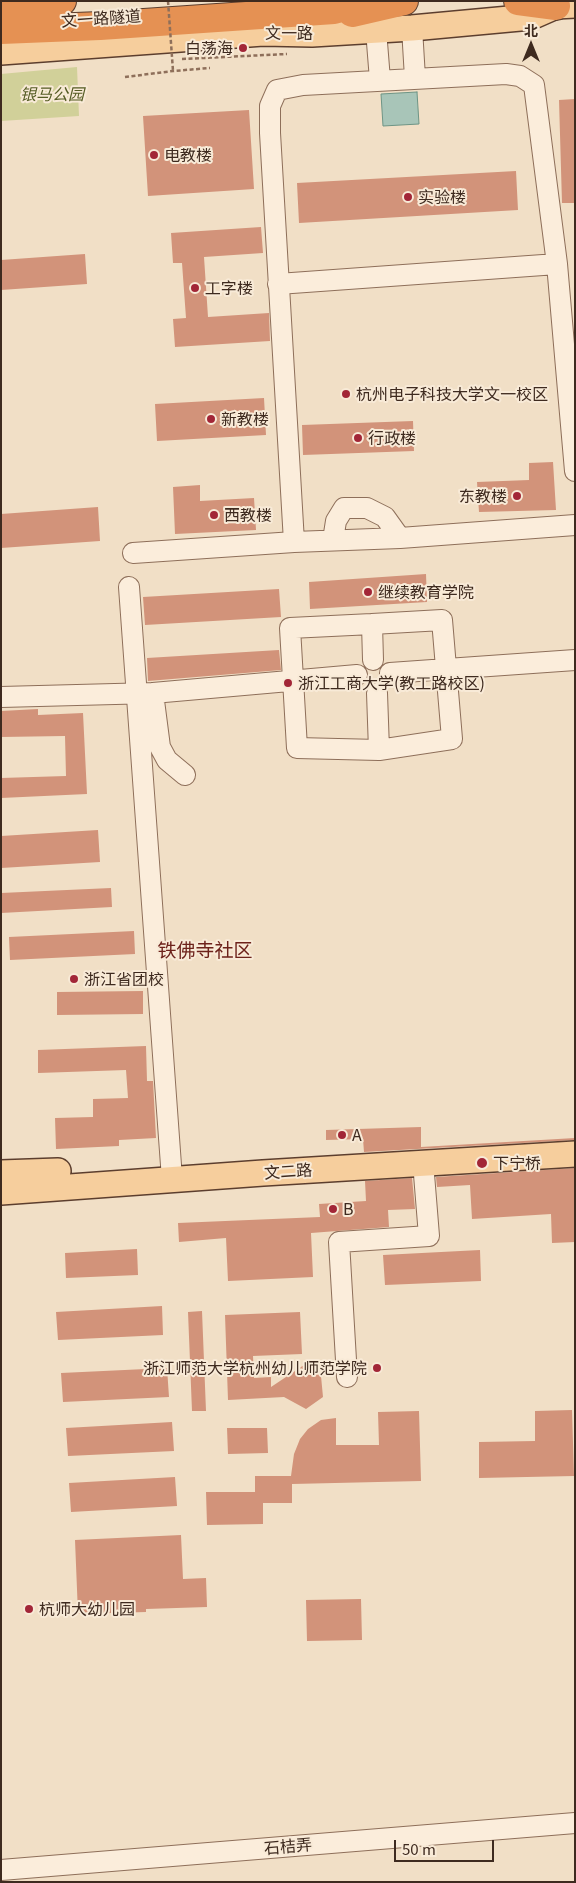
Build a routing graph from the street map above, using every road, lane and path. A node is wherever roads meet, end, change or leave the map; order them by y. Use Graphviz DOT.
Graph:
graph roads {
  1 [pos="62,1"];
  2 [pos="168,1"];
  3 [pos="351,1"];
  4 [pos="369,1"];
  5 [pos="404,1"];
  6 [pos="518,1"];
  7 [pos="1,5"];
  8 [pos="566,6"];
  9 [pos="1,28"];
  10 [pos="412,28"];
  11 [pos="376,30"];
  12 [pos="262,33"];
  13 [pos="1,52"];
  14 [pos="210,68"];
  15 [pos="173,71"];
  16 [pos="125,77"];
  17 [pos="415,78"];
  18 [pos="380,80"];
  19 [pos="557,264"];
  20 [pos="278,284"];
  21 [pos="575,471"];
  22 [pos="575,525"];
  23 [pos="400,538"];
  24 [pos="333,540"];
  25 [pos="294,542"];
  26 [pos="133,553"];
  27 [pos="129,587"];
  28 [pos="372,624"];
  29 [pos="373,660"];
  30 [pos="575,660"];
  31 [pos="446,669"];
  32 [pos="390,673"];
  33 [pos="357,675"];
  34 [pos="293,681"];
  35 [pos="377,692"];
  36 [pos="145,693"];
  37 [pos="1,697"];
  38 [pos="379,750"];
  39 [pos="185,775"];
  40 [pos="575,1142"];
  41 [pos="575,1154"];
  42 [pos="423,1162"];
  43 [pos="171,1171"];
  44 [pos="1,1173"];
  45 [pos="1,1192"];
  46 [pos="347,1377"];
  47 [pos="575,1823"];
  48 [pos="1,1870"];
  1 -- 7 [label="highway, 文一路隧道"];
  2 -- 15 [label="path, bridge"];
  3 -- 9 [label="highway, 文一路隧道"];
  4 -- 9 [label="highway"];
  5 -- 12 [label="highway"];
  6 -- 8 [label="highway"];
  8 -- 10 [label="main road, 文一路"];
  10 -- 11 [label="main road, 文一路"];
  10 -- 17 [label="street"];
  11 -- 12 [label="main road, 文一路"];
  11 -- 18 [label="street"];
  12 -- 13 [label="main road, 文一路"];
  14 -- 15 [label="path"];
  15 -- 16 [label="path"];
  17 -- 18 [label="street"];
  17 -- 19 [label="street"];
  18 -- 20 [label="street"];
  19 -- 20 [label="street"];
  19 -- 21 [label="street"];
  20 -- 25 [label="street"];
  22 -- 23 [label="street"];
  23 -- 24 [label="street"];
  23 -- 24 [label="street"];
  24 -- 25 [label="street"];
  25 -- 26 [label="street"];
  27 -- 36 [label="street"];
  28 -- 29 [label="street"];
  28 -- 31 [label="street"];
  28 -- 34 [label="street"];
  29 -- 32 [label="street"];
  29 -- 33 [label="street"];
  30 -- 31 [label="street"];
  31 -- 32 [label="street"];
  31 -- 38 [label="street"];
  32 -- 35 [label="street"];
  33 -- 34 [label="street"];
  33 -- 35 [label="street"];
  34 -- 36 [label="street"];
  34 -- 38 [label="street"];
  35 -- 38 [label="street"];
  36 -- 37 [label="street"];
  36 -- 39 [label="street"];
  36 -- 43 [label="street"];
  40 -- 43 [label="main road, 文二路"];
  41 -- 42 [label="main road, 文二路"];
  42 -- 43 [label="main road, 文二路"];
  42 -- 46 [label="street"];
  43 -- 44 [label="main road, 文二路"];
  43 -- 45 [label="main road, 文二路"];
  47 -- 48 [label="street, 石桔弄"];
}
